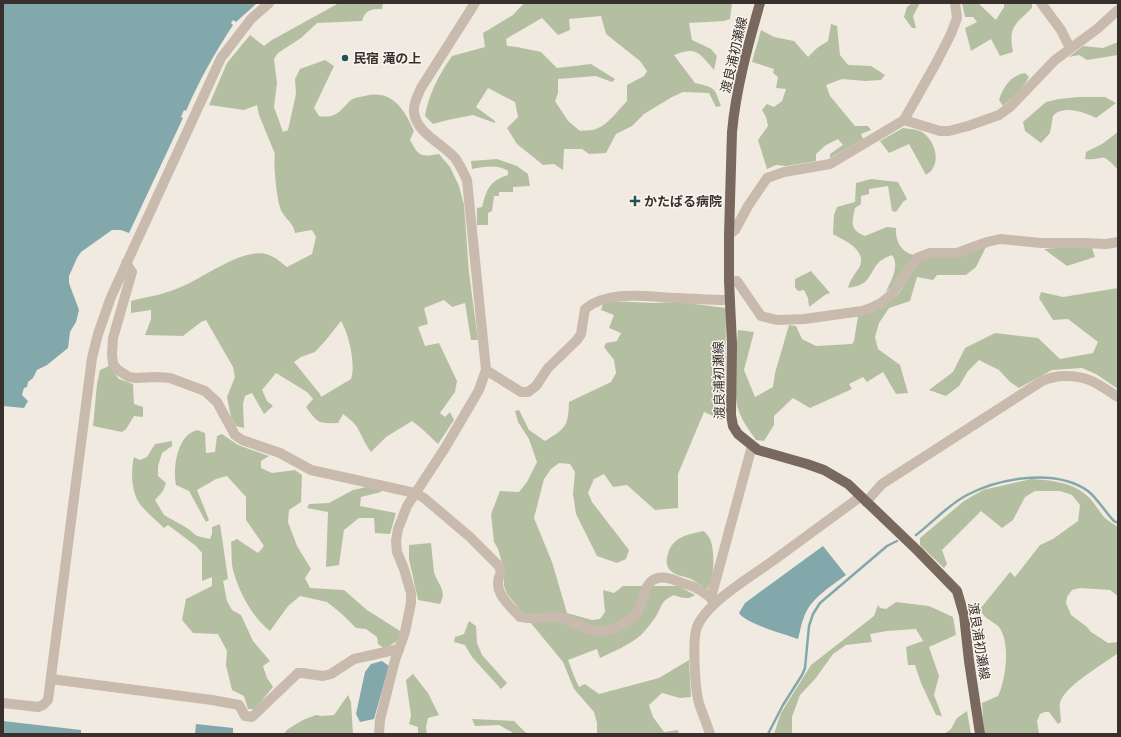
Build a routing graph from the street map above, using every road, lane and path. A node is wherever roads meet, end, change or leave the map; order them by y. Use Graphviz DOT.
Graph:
graph roads {
  1 [pos="269,3"];
  2 [pos="475,3"];
  3 [pos="760,3"];
  4 [pos="954,3"];
  5 [pos="1041,3"];
  6 [pos="1118,10"];
  7 [pos="1070,48"];
  8 [pos="904,120"];
  9 [pos="729,235"];
  10 [pos="1118,242"];
  11 [pos="126,263"];
  12 [pos="729,281"];
  13 [pos="730,300"];
  14 [pos="486,370"];
  15 [pos="1118,397"];
  16 [pos="752,446"];
  17 [pos="416,493"];
  18 [pos="863,499"];
  19 [pos="713,601"];
  20 [pos="399,649"];
  21 [pos="51,679"];
  22 [pos="3,703"];
  23 [pos="379,734"];
  24 [pos="710,734"];
  25 [pos="980,734"];
  1 -- 11 [label="street"];
  2 -- 14 [label="street"];
  3 -- 9 [label="main road, 渡良浦初瀬線"];
  4 -- 8 [label="street"];
  5 -- 7 [label="street"];
  6 -- 7 [label="street"];
  7 -- 8 [label="street"];
  8 -- 9 [label="street"];
  9 -- 12 [label="main road, 渡良浦初瀬線"];
  10 -- 12 [label="street"];
  11 -- 17 [label="street"];
  11 -- 21 [label="street"];
  12 -- 13 [label="main road, 渡良浦初瀬線"];
  13 -- 14 [label="street"];
  13 -- 16 [label="main road, 渡良浦初瀬線"];
  14 -- 17 [label="street"];
  15 -- 18 [label="street"];
  16 -- 18 [label="main road, 渡良浦初瀬線"];
  16 -- 19 [label="street"];
  17 -- 19 [label="street"];
  17 -- 20 [label="street"];
  18 -- 19 [label="street"];
  18 -- 25 [label="main road, 渡良浦初瀬線"];
  19 -- 24 [label="street"];
  20 -- 21 [label="street"];
  20 -- 23 [label="street"];
  21 -- 22 [label="street"];
}
